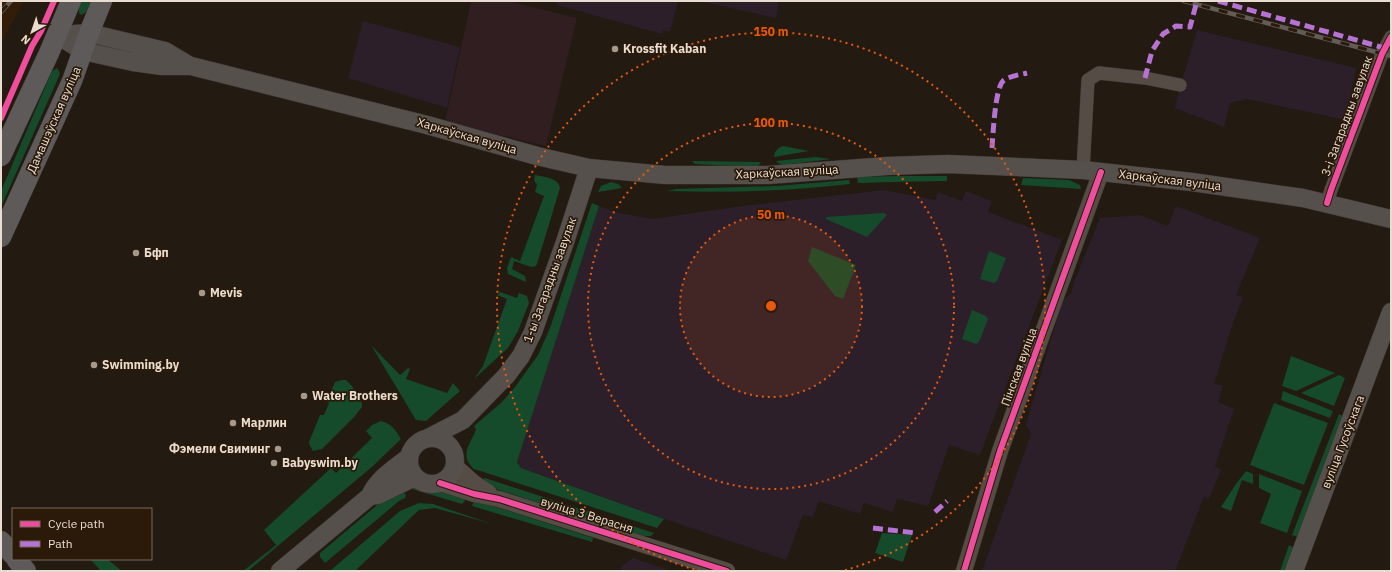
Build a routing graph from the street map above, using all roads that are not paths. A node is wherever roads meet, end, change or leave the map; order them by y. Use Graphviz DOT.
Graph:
graph roads {
  1 [pos="71,1"];
  2 [pos="102,1"];
  3 [pos="57,35"];
  4 [pos="1391,38"];
  5 [pos="86,42"];
  6 [pos="1180,85"];
  7 [pos="1,156"];
  8 [pos="589,168"];
  9 [pos="1092,171"];
  10 [pos="1327,203"];
  11 [pos="1391,219"];
  12 [pos="1,237"];
  13 [pos="1389,321"];
  14 [pos="463,420"];
  15 [pos="428,438"];
  16 [pos="409,457"];
  17 [pos="455,460"];
  18 [pos="415,477"];
  19 [pos="440,483"];
  20 [pos="370,496"];
  21 [pos="499,499"];
  22 [pos="1,541"];
  23 [pos="12,554"];
  24 [pos="17,560"];
  25 [pos="26,571"];
  26 [pos="280,571"];
  27 [pos="728,571"];
  28 [pos="964,571"];
  29 [pos="1294,571"];
  1 -- 3 [label="main road"];
  2 -- 5 [label="main road, Дамашэўская вуліца"];
  3 -- 5 [label="main road, Харкаўская вуліца"];
  3 -- 7 [label="main road"];
  4 -- 10 [label="street, 3-і Загарадны завулак"];
  5 -- 8 [label="main road, Харкаўская вуліца"];
  5 -- 12 [label="main road, Дамашэўская вуліца"];
  6 -- 9 [label="street"];
  8 -- 9 [label="main road, Харкаўская вуліца"];
  8 -- 14 [label="main road, 1-ы Загарадны завулак"];
  9 -- 10 [label="main road, Харкаўская вуліца"];
  9 -- 28 [label="street, Пінская вуліца"];
  10 -- 11 [label="main road, Харкаўская вуліца"];
  13 -- 29 [label="main road, вуліца Гусоўскага"];
  14 -- 15 [label="main road, 1-ы Загарадны завулак"];
  14 -- 17 [label="main road, 1-ы Загарадны завулак"];
  15 -- 16 [label="main road"];
  15 -- 17 [label="main road"];
  16 -- 18 [label="main road"];
  16 -- 20 [label="main road"];
  17 -- 19 [label="main road"];
  17 -- 21 [label="street, вуліца 3 Верасня"];
  18 -- 19 [label="main road"];
  18 -- 20 [label="main road"];
  19 -- 21 [label="street, вуліца 3 Верасня"];
  20 -- 26 [label="main road"];
  21 -- 27 [label="street, вуліца 3 Верасня"];
  22 -- 23 [label="main road"];
  24 -- 25 [label="main road"];
}
